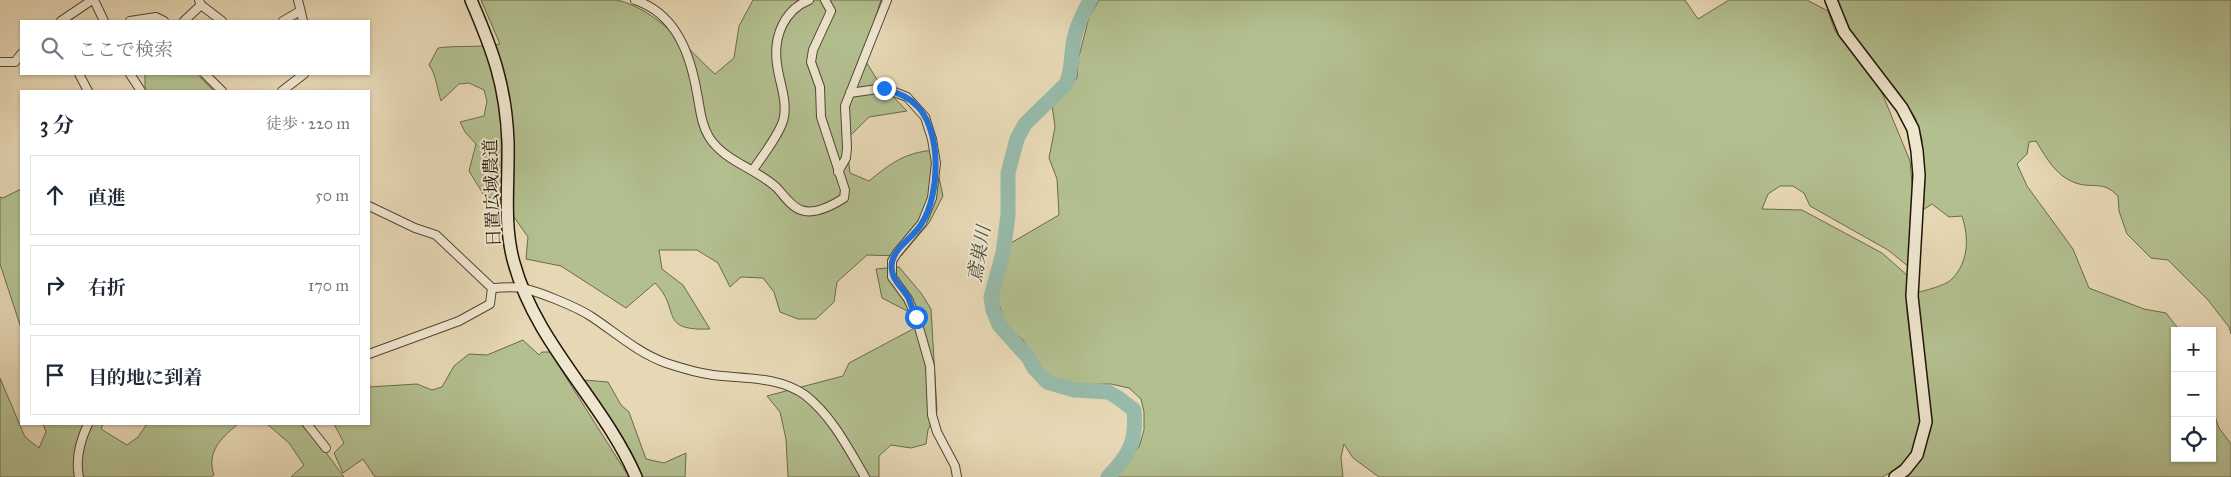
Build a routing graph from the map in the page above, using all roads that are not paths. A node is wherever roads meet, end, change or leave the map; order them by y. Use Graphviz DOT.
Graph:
graph roads {
  1 [pos="93,0"];
  2 [pos="298,0"];
  3 [pos="471,0"];
  4 [pos="635,0"];
  5 [pos="809,0"];
  6 [pos="825,0"];
  7 [pos="887,0"];
  8 [pos="1831,0"];
  9 [pos="200,3"];
  10 [pos="300,11"];
  11 [pos="63,20"];
  12 [pos="103,20"];
  13 [pos="136,20"];
  14 [pos="162,20"];
  15 [pos="185,20"];
  16 [pos="221,20"];
  17 [pos="285,20"];
  18 [pos="303,20"];
  19 [pos="20,55"];
  20 [pos="0,62"];
  21 [pos="79,75"];
  22 [pos="131,75"];
  23 [pos="206,75"];
  24 [pos="303,75"];
  25 [pos="87,90"];
  26 [pos="140,90"];
  27 [pos="221,90"];
  28 [pos="283,90"];
  29 [pos="850,93"];
  30 [pos="753,170"];
  31 [pos="838,172"];
  32 [pos="370,206"];
  33 [pos="492,288"];
  34 [pos="521,288"];
  35 [pos="370,354"];
  36 [pos="88,425"];
  37 [pos="308,425"];
  38 [pos="326,448"];
  39 [pos="79,477"];
  40 [pos="636,477"];
  41 [pos="865,477"];
  42 [pos="957,477"];
  43 [pos="1896,477"];
  1 -- 11 [label="street"];
  1 -- 12 [label="street"];
  2 -- 10 [label="street"];
  3 -- 34 [label="street, 日置広域農道"];
  4 -- 30 [label="street"];
  5 -- 30 [label="street"];
  6 -- 31 [label="street"];
  7 -- 29 [label="street"];
  8 -- 43 [label="street"];
  9 -- 15 [label="street"];
  9 -- 16 [label="street"];
  10 -- 17 [label="street"];
  10 -- 18 [label="street"];
  13 -- 14 [label="street"];
  19 -- 20 [label="street"];
  21 -- 25 [label="street"];
  22 -- 26 [label="street"];
  23 -- 27 [label="street"];
  24 -- 28 [label="street"];
  29 -- 31 [label="street"];
  29 -- 42 [label="street"];
  30 -- 31 [label="street"];
  32 -- 33 [label="street"];
  33 -- 34 [label="street"];
  33 -- 35 [label="street"];
  34 -- 40 [label="street, 日置広域農道"];
  34 -- 41 [label="street"];
  36 -- 39 [label="street"];
  37 -- 38 [label="street"];
}
